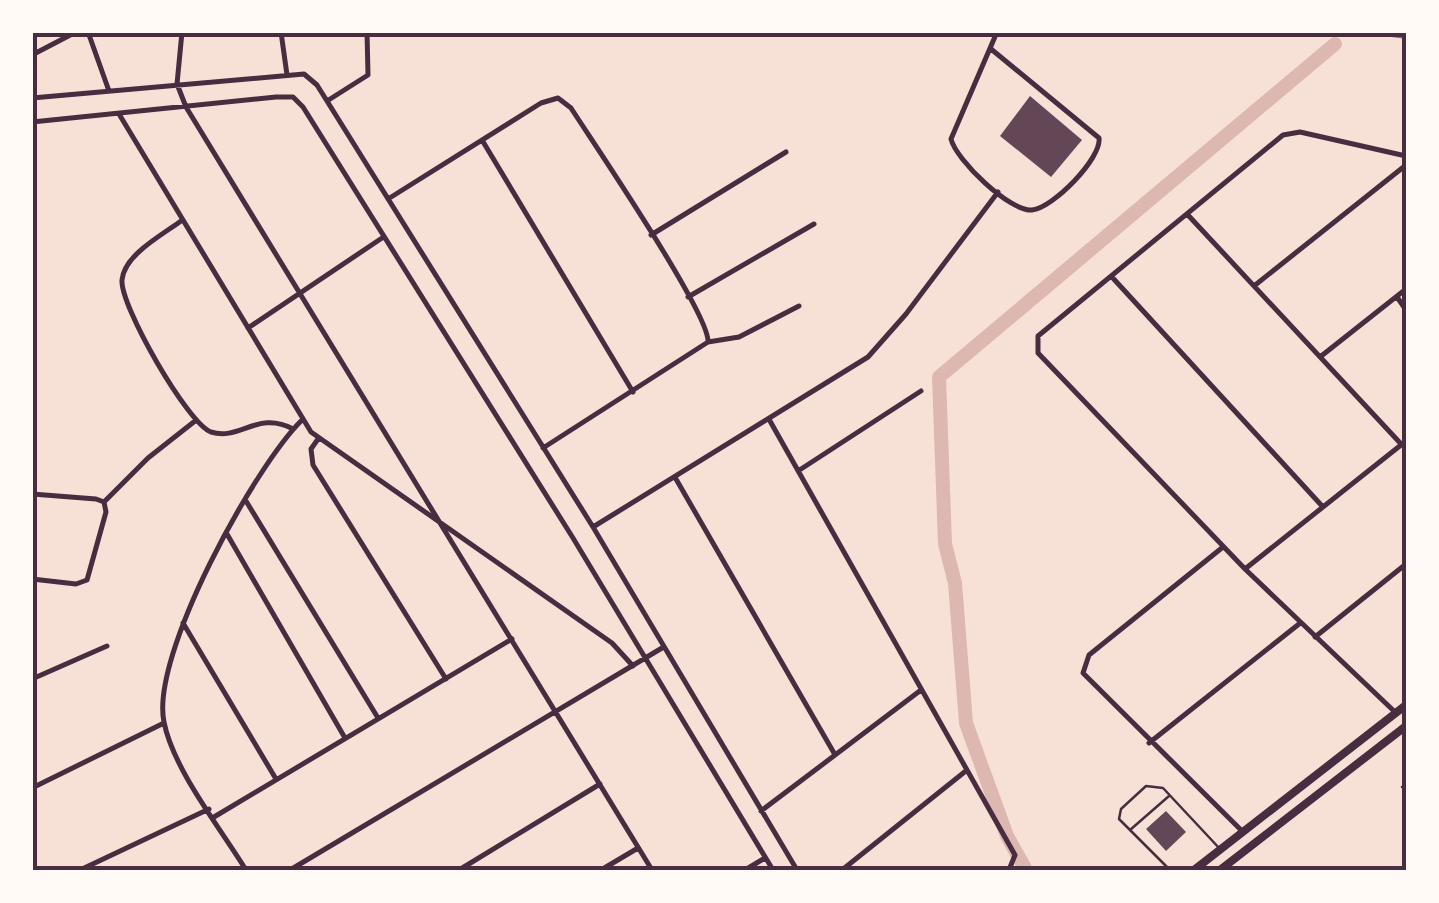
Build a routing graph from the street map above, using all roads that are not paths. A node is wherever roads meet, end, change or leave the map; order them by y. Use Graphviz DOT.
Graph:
graph roads {
  1 [pos="76,32"];
  2 [pos="88,32"];
  3 [pos="182,32"];
  4 [pos="280,32"];
  5 [pos="367,32"];
  6 [pos="997,32"];
  7 [pos="991,48"];
  8 [pos="32,55"];
  9 [pos="287,75"];
  10 [pos="177,84"];
  11 [pos="110,91"];
  12 [pos="32,98"];
  13 [pos="327,101"];
  14 [pos="186,107"];
  15 [pos="119,114"];
  16 [pos="32,122"];
  17 [pos="482,140"];
  18 [pos="786,152"];
  19 [pos="1406,156"];
  20 [pos="1406,165"];
  21 [pos="998,192"];
  22 [pos="388,200"];
  23 [pos="1187,214"];
  24 [pos="182,220"];
  25 [pos="814,224"];
  26 [pos="650,235"];
  27 [pos="382,238"];
  28 [pos="1111,276"];
  29 [pos="1254,286"];
  30 [pos="1406,289"];
  31 [pos="300,293"];
  32 [pos="1397,296"];
  33 [pos="688,297"];
  34 [pos="799,306"];
  35 [pos="1406,310"];
  36 [pos="247,329"];
  37 [pos="708,342"];
  38 [pos="1320,356"];
  39 [pos="921,391"];
  40 [pos="634,392"];
  41 [pos="302,420"];
  42 [pos="770,421"];
  43 [pos="194,422"];
  44 [pos="293,429"];
  45 [pos="318,439"];
  46 [pos="1404,443"];
  47 [pos="543,448"];
  48 [pos="798,471"];
  49 [pos="676,478"];
  50 [pos="32,494"];
  51 [pos="246,501"];
  52 [pos="104,502"];
  53 [pos="1324,507"];
  54 [pos="438,518"];
  55 [pos="593,528"];
  56 [pos="227,534"];
  57 [pos="1223,547"];
  58 [pos="1406,564"];
  59 [pos="1244,570"];
  60 [pos="32,579"];
  61 [pos="184,623"];
  62 [pos="1299,624"];
  63 [pos="1314,638"];
  64 [pos="512,640"];
  65 [pos="107,646"];
  66 [pos="662,648"];
  67 [pos="643,660"];
  68 [pos="633,666"];
  69 [pos="446,678"];
  70 [pos="32,679"];
  71 [pos="921,690"];
  72 [pos="1406,705"];
  73 [pos="556,710"];
  74 [pos="1396,713"];
  75 [pos="378,718"];
  76 [pos="164,723"];
  77 [pos="1406,726"];
  78 [pos="346,738"];
  79 [pos="1148,742"];
  80 [pos="834,754"];
  81 [pos="967,770"];
  82 [pos="277,780"];
  83 [pos="600,784"];
  84 [pos="32,788"];
  85 [pos="1170,795"];
  86 [pos="209,809"];
  87 [pos="761,811"];
  88 [pos="214,817"];
  89 [pos="1128,832"];
  90 [pos="1243,832"];
  91 [pos="638,848"];
  92 [pos="1221,850"];
  93 [pos="766,858"];
  94 [pos="80,870"];
  95 [pos="246,870"];
  96 [pos="290,870"];
  97 [pos="459,870"];
  98 [pos="601,870"];
  99 [pos="652,870"];
  100 [pos="745,870"];
  101 [pos="773,870"];
  102 [pos="797,870"];
  103 [pos="842,870"];
  104 [pos="1008,870"];
  105 [pos="1170,870"];
  106 [pos="1194,870"];
  107 [pos="1220,870"];
  1 -- 8 [label="street"];
  2 -- 11 [label="street"];
  3 -- 10 [label="street"];
  4 -- 9 [label="street"];
  5 -- 13 [label="street"];
  6 -- 7 [label="street"];
  7 -- 21 [label="street"];
  7 -- 21 [label="street"];
  9 -- 10 [label="street"];
  9 -- 13 [label="street"];
  10 -- 11 [label="street"];
  10 -- 14 [label="street"];
  11 -- 12 [label="street"];
  13 -- 22 [label="street"];
  14 -- 15 [label="street"];
  14 -- 27 [label="street"];
  14 -- 31 [label="street"];
  15 -- 16 [label="street"];
  15 -- 24 [label="street"];
  17 -- 22 [label="street"];
  17 -- 26 [label="street"];
  17 -- 40 [label="street"];
  18 -- 26 [label="street"];
  19 -- 23 [label="street"];
  20 -- 29 [label="street"];
  21 -- 42 [label="street"];
  22 -- 47 [label="street"];
  23 -- 28 [label="street"];
  23 -- 29 [label="street"];
  24 -- 36 [label="street"];
  24 -- 43 [label="street"];
  25 -- 33 [label="street"];
  26 -- 33 [label="street"];
  27 -- 31 [label="street"];
  27 -- 67 [label="street"];
  28 -- 53 [label="street"];
  28 -- 57 [label="street"];
  29 -- 38 [label="street"];
  30 -- 32 [label="street"];
  31 -- 36 [label="street"];
  31 -- 54 [label="street"];
  32 -- 35 [label="street"];
  32 -- 38 [label="street"];
  33 -- 37 [label="street"];
  34 -- 37 [label="street"];
  36 -- 41 [label="street"];
  37 -- 40 [label="street"];
  38 -- 46 [label="street"];
  39 -- 48 [label="street"];
  40 -- 47 [label="street"];
  41 -- 44 [label="street"];
  41 -- 45 [label="street"];
  42 -- 48 [label="street"];
  42 -- 49 [label="street"];
  43 -- 44 [label="street"];
  43 -- 52 [label="street"];
  44 -- 51 [label="street"];
  45 -- 54 [label="street"];
  45 -- 69 [label="street"];
  46 -- 53 [label="street"];
  47 -- 55 [label="street"];
  48 -- 71 [label="street"];
  49 -- 55 [label="street"];
  49 -- 80 [label="street"];
  50 -- 52 [label="street"];
  51 -- 56 [label="street"];
  51 -- 75 [label="street"];
  52 -- 60 [label="street"];
  53 -- 59 [label="street"];
  54 -- 64 [label="street"];
  54 -- 68 [label="street"];
  55 -- 66 [label="street"];
  56 -- 61 [label="street"];
  56 -- 78 [label="street"];
  57 -- 59 [label="street"];
  57 -- 79 [label="street"];
  58 -- 63 [label="street"];
  59 -- 62 [label="street"];
  61 -- 76 [label="street"];
  61 -- 82 [label="street"];
  62 -- 63 [label="street"];
  62 -- 79 [label="street"];
  63 -- 74 [label="street"];
  64 -- 69 [label="street"];
  64 -- 73 [label="street"];
  65 -- 70 [label="street"];
  66 -- 67 [label="street"];
  66 -- 87 [label="street"];
  67 -- 68 [label="street"];
  67 -- 93 [label="street"];
  68 -- 73 [label="street"];
  69 -- 75 [label="street"];
  71 -- 80 [label="street"];
  71 -- 81 [label="street"];
  72 -- 74 [label="main road"];
  73 -- 83 [label="street"];
  73 -- 96 [label="street"];
  74 -- 90 [label="main road"];
  75 -- 78 [label="street"];
  76 -- 84 [label="street"];
  76 -- 86 [label="street"];
  77 -- 107 [label="main road"];
  78 -- 82 [label="street"];
  79 -- 90 [label="street"];
  80 -- 87 [label="street"];
  81 -- 103 [label="street"];
  81 -- 104 [label="street"];
  82 -- 88 [label="street"];
  83 -- 91 [label="street"];
  83 -- 97 [label="street"];
  85 -- 89 [label="lane"];
  85 -- 89 [label="lane"];
  85 -- 92 [label="lane"];
  86 -- 88 [label="street"];
  86 -- 94 [label="street"];
  87 -- 102 [label="street"];
  88 -- 95 [label="street"];
  89 -- 105 [label="lane"];
  90 -- 92 [label="main road"];
  91 -- 98 [label="street"];
  91 -- 99 [label="street"];
  92 -- 106 [label="main road"];
  93 -- 100 [label="street"];
  93 -- 101 [label="street"];
}
